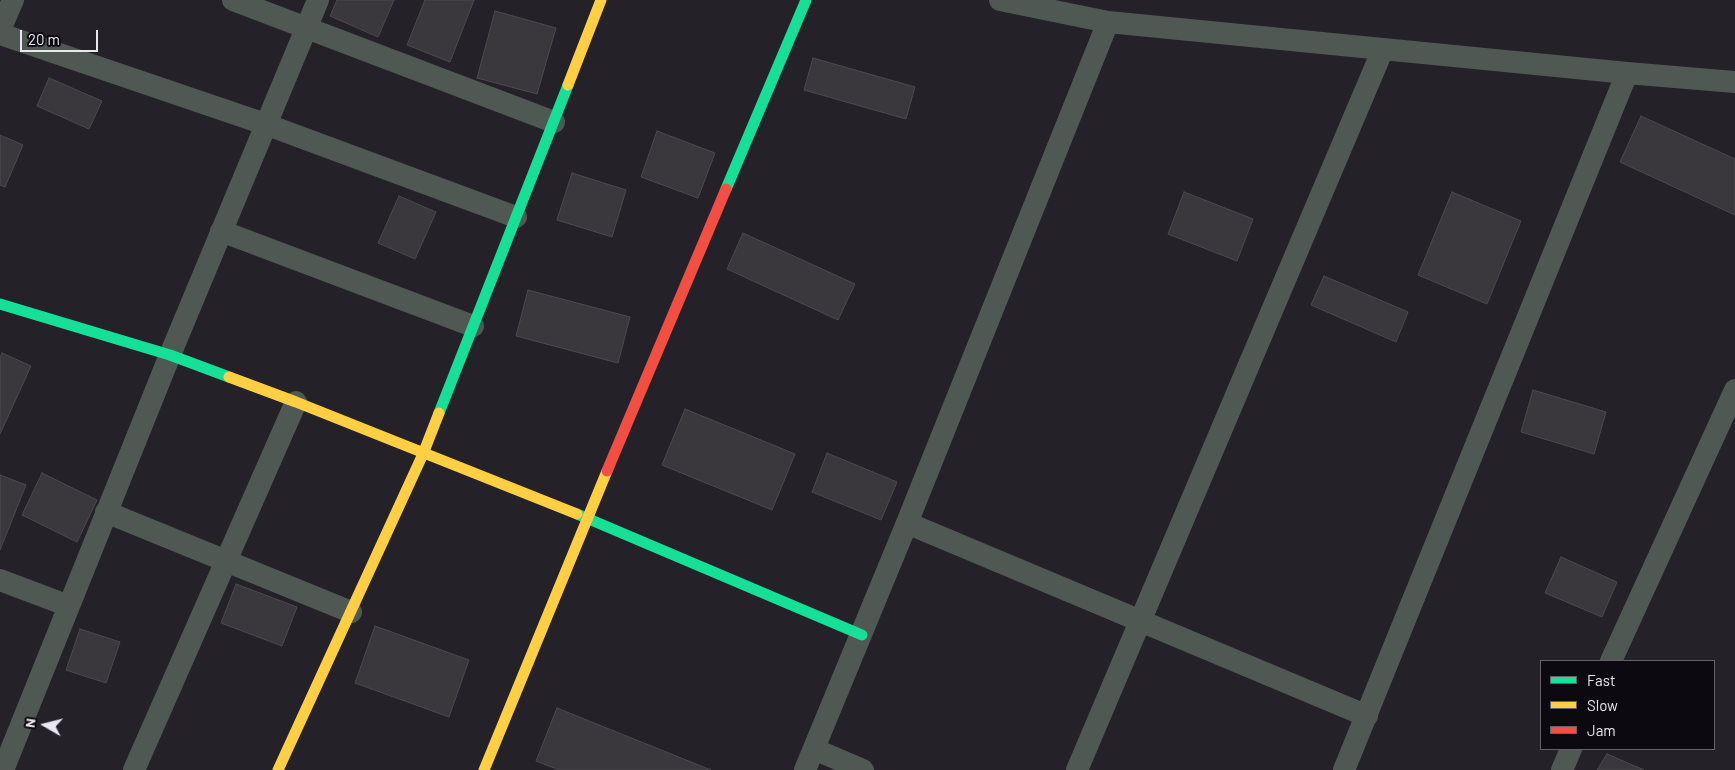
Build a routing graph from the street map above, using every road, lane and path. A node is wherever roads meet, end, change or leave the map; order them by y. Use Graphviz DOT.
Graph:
graph roads {
  1 [pos="13,0"];
  2 [pos="233,0"];
  3 [pos="318,0"];
  4 [pos="806,0"];
  5 [pos="1000,0"];
  6 [pos="596,2"];
  7 [pos="1108,22"];
  8 [pos="305,28"];
  9 [pos="0,30"];
  10 [pos="0,34"];
  11 [pos="1383,48"];
  12 [pos="1627,73"];
  13 [pos="1735,82"];
  14 [pos="554,122"];
  15 [pos="265,124"];
  16 [pos="516,217"];
  17 [pos="221,231"];
  18 [pos="0,304"];
  19 [pos="473,326"];
  20 [pos="170,354"];
  21 [pos="1735,390"];
  22 [pos="296,402"];
  23 [pos="422,454"];
  24 [pos="106,512"];
  25 [pos="587,518"];
  26 [pos="907,523"];
  27 [pos="226,561"];
  28 [pos="0,580"];
  29 [pos="69,606"];
  30 [pos="351,612"];
  31 [pos="1140,620"];
  32 [pos="862,635"];
  33 [pos="1611,660"];
  34 [pos="1367,716"];
  35 [pos="814,749"];
  36 [pos="1571,750"];
  37 [pos="3,770"];
  38 [pos="134,770"];
  39 [pos="278,770"];
  40 [pos="484,770"];
  41 [pos="805,770"];
  42 [pos="863,770"];
  43 [pos="1077,770"];
  44 [pos="1344,770"];
  45 [pos="1562,770"];
  1 -- 9 [label="street"];
  2 -- 8 [label="street"];
  3 -- 8 [label="street"];
  4 -- 25 [label="street"];
  5 -- 7 [label="street"];
  6 -- 14 [label="street"];
  7 -- 11 [label="street"];
  7 -- 26 [label="street"];
  8 -- 14 [label="street"];
  8 -- 15 [label="street"];
  10 -- 15 [label="street"];
  11 -- 12 [label="street"];
  11 -- 31 [label="street"];
  12 -- 13 [label="street"];
  12 -- 34 [label="street"];
  14 -- 16 [label="street"];
  15 -- 16 [label="street"];
  15 -- 17 [label="street"];
  16 -- 19 [label="street"];
  17 -- 19 [label="street"];
  17 -- 20 [label="street"];
  18 -- 20 [label="street"];
  19 -- 23 [label="street"];
  20 -- 22 [label="street"];
  20 -- 24 [label="street"];
  21 -- 33 [label="street"];
  22 -- 23 [label="street"];
  22 -- 27 [label="street"];
  23 -- 25 [label="street"];
  23 -- 30 [label="street"];
  24 -- 27 [label="street"];
  24 -- 29 [label="street"];
  25 -- 32 [label="street"];
  25 -- 40 [label="street"];
  26 -- 31 [label="street"];
  26 -- 32 [label="street"];
  27 -- 30 [label="street"];
  27 -- 38 [label="street"];
  28 -- 29 [label="street"];
  29 -- 37 [label="street"];
  30 -- 39 [label="street"];
  31 -- 34 [label="street"];
  31 -- 43 [label="street"];
  32 -- 35 [label="street"];
  34 -- 44 [label="street"];
  35 -- 41 [label="street"];
  35 -- 42 [label="street"];
  36 -- 45 [label="street"];
}
